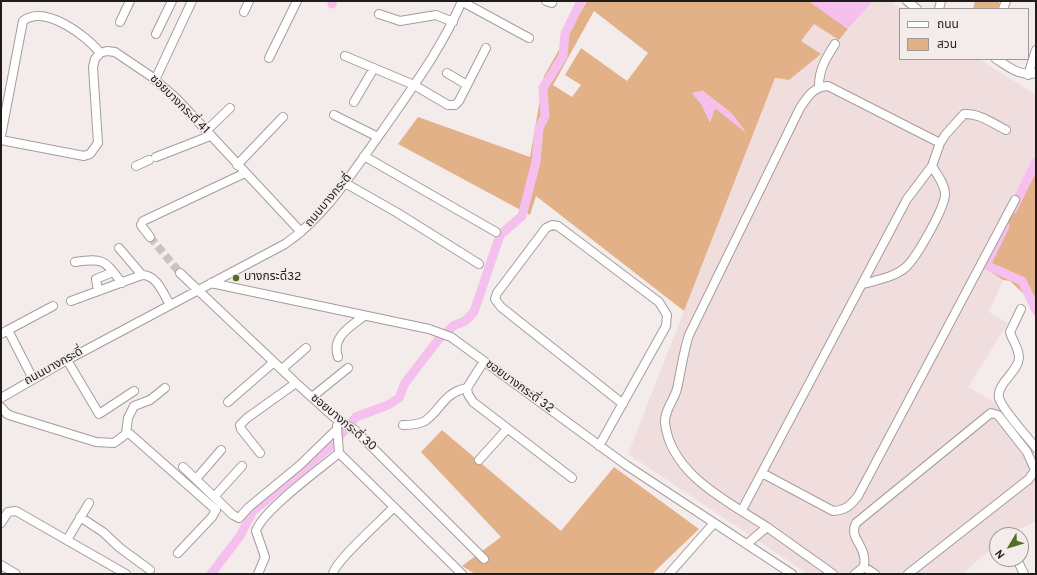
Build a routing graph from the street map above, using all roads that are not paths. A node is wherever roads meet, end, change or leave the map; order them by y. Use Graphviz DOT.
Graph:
graph roads {
  1 [pos="130,1"];
  2 [pos="172,1"];
  3 [pos="192,1"];
  4 [pos="249,1"];
  5 [pos="297,1"];
  6 [pos="462,1"];
  7 [pos="907,1"];
  8 [pos="916,8"];
  9 [pos="244,12"];
  10 [pos="378,14"];
  11 [pos="120,22"];
  12 [pos="453,22"];
  13 [pos="156,34"];
  14 [pos="529,38"];
  15 [pos="834,44"];
  16 [pos="486,48"];
  17 [pos="1036,50"];
  18 [pos="100,53"];
  19 [pos="345,56"];
  20 [pos="269,58"];
  21 [pos="998,60"];
  22 [pos="374,68"];
  23 [pos="447,73"];
  24 [pos="1032,74"];
  25 [pos="155,80"];
  26 [pos="414,85"];
  27 [pos="467,85"];
  28 [pos="819,86"];
  29 [pos="354,102"];
  30 [pos="230,108"];
  31 [pos="334,115"];
  32 [pos="283,117"];
  33 [pos="1006,130"];
  34 [pos="208,133"];
  35 [pos="1,136"];
  36 [pos="378,137"];
  37 [pos="1,140"];
  38 [pos="940,143"];
  39 [pos="364,156"];
  40 [pos="237,165"];
  41 [pos="136,166"];
  42 [pos="932,166"];
  43 [pos="245,173"];
  44 [pos="346,183"];
  45 [pos="1015,200"];
  46 [pos="301,232"];
  47 [pos="496,232"];
  48 [pos="150,237"];
  49 [pos="119,248"];
  50 [pos="75,262"];
  51 [pos="479,264"];
  52 [pos="113,272"];
  53 [pos="180,272"];
  54 [pos="142,275"];
  55 [pos="122,283"];
  56 [pos="211,283"];
  57 [pos="863,284"];
  58 [pos="198,290"];
  59 [pos="98,292"];
  60 [pos="70,301"];
  61 [pos="170,305"];
  62 [pos="53,306"];
  63 [pos="1021,309"];
  64 [pos="364,316"];
  65 [pos="5,332"];
  66 [pos="306,348"];
  67 [pos="338,357"];
  68 [pos="67,360"];
  69 [pos="484,361"];
  70 [pos="274,362"];
  71 [pos="348,368"];
  72 [pos="282,369"];
  73 [pos="33,379"];
  74 [pos="296,383"];
  75 [pos="166,388"];
  76 [pos="467,388"];
  77 [pos="134,391"];
  78 [pos="312,397"];
  79 [pos="1,398"];
  80 [pos="228,402"];
  81 [pos="623,404"];
  82 [pos="1,407"];
  83 [pos="335,418"];
  84 [pos="403,425"];
  85 [pos="508,428"];
  86 [pos="337,429"];
  87 [pos="126,434"];
  88 [pos="599,446"];
  89 [pos="1036,448"];
  90 [pos="221,450"];
  91 [pos="260,453"];
  92 [pos="339,453"];
  93 [pos="479,460"];
  94 [pos="183,466"];
  95 [pos="242,466"];
  96 [pos="762,473"];
  97 [pos="572,478"];
  98 [pos="196,479"];
  99 [pos="214,497"];
  100 [pos="89,503"];
  101 [pos="394,507"];
  102 [pos="742,510"];
  103 [pos="80,517"];
  104 [pos="1,523"];
  105 [pos="714,523"];
  106 [pos="767,527"];
  107 [pos="67,540"];
  108 [pos="747,544"];
  109 [pos="178,553"];
  110 [pos="484,559"];
  111 [pos="1,565"];
  112 [pos="864,567"];
  113 [pos="150,570"];
  114 [pos="16,574"];
  115 [pos="126,574"];
  116 [pos="258,574"];
  117 [pos="333,574"];
  118 [pos="462,574"];
  119 [pos="669,574"];
  120 [pos="792,574"];
  121 [pos="834,574"];
  122 [pos="855,574"];
  123 [pos="875,574"];
  124 [pos="908,574"];
  1 -- 11 [label="street"];
  2 -- 13 [label="street"];
  3 -- 25 [label="street"];
  4 -- 9 [label="street"];
  5 -- 20 [label="street"];
  6 -- 12 [label="street, ถนนบางกระดี่"];
  6 -- 14 [label="street"];
  7 -- 8 [label="street"];
  10 -- 12 [label="street"];
  12 -- 26 [label="street, ถนนบางกระดี่"];
  15 -- 28 [label="street"];
  16 -- 27 [label="street"];
  17 -- 24 [label="street"];
  18 -- 25 [label="street, ซอยบางกระดี่ 41"];
  18 -- 35 [label="street"];
  18 -- 37 [label="street"];
  19 -- 22 [label="street"];
  21 -- 24 [label="street"];
  22 -- 26 [label="street"];
  22 -- 29 [label="street"];
  23 -- 27 [label="street"];
  25 -- 34 [label="street, ซอยบางกระดี่ 41"];
  26 -- 27 [label="street"];
  26 -- 36 [label="street, ถนนบางกระดี่"];
  28 -- 38 [label="street"];
  28 -- 102 [label="street"];
  30 -- 34 [label="street"];
  31 -- 36 [label="street"];
  32 -- 40 [label="street"];
  33 -- 38 [label="street"];
  34 -- 40 [label="street, ซอยบางกระดี่ 41"];
  34 -- 41 [label="street"];
  36 -- 39 [label="street, ถนนบางกระดี่"];
  38 -- 42 [label="street"];
  39 -- 44 [label="street, ถนนบางกระดี่"];
  39 -- 47 [label="street"];
  40 -- 43 [label="street, ซอยบางกระดี่ 41"];
  42 -- 57 [label="street"];
  42 -- 57 [label="street"];
  43 -- 46 [label="street, ซอยบางกระดี่ 41"];
  43 -- 48 [label="street"];
  44 -- 46 [label="street, ถนนบางกระดี่"];
  44 -- 51 [label="street"];
  45 -- 96 [label="street"];
  46 -- 56 [label="street, ถนนบางกระดี่"];
  49 -- 54 [label="street"];
  50 -- 52 [label="street"];
  52 -- 55 [label="street"];
  52 -- 59 [label="street"];
  53 -- 58 [label="street, ซอยบางกระดี่ 30"];
  54 -- 55 [label="street"];
  54 -- 61 [label="street"];
  55 -- 59 [label="street"];
  56 -- 58 [label="street, ถนนบางกระดี่"];
  56 -- 64 [label="street, ซอยบางกระดี่ 32"];
  57 -- 96 [label="street"];
  58 -- 61 [label="street, ถนนบางกระดี่"];
  58 -- 70 [label="street, ซอยบางกระดี่ 30"];
  59 -- 60 [label="street"];
  61 -- 68 [label="street, ถนนบางกระดี่"];
  62 -- 65 [label="street"];
  63 -- 89 [label="street"];
  64 -- 67 [label="street"];
  64 -- 69 [label="street, ซอยบางกระดี่ 32"];
  65 -- 73 [label="street"];
  66 -- 72 [label="street"];
  68 -- 73 [label="street, ถนนบางกระดี่"];
  68 -- 77 [label="street"];
  69 -- 76 [label="street"];
  69 -- 88 [label="street, ซอยบางกระดี่ 32"];
  70 -- 72 [label="street, ซอยบางกระดี่ 30"];
  70 -- 80 [label="street"];
  71 -- 78 [label="street"];
  72 -- 74 [label="street, ซอยบางกระดี่ 30"];
  73 -- 79 [label="street, ถนนบางกระดี่"];
  74 -- 78 [label="street, ซอยบางกระดี่ 30"];
  74 -- 91 [label="street"];
  75 -- 87 [label="street"];
  76 -- 84 [label="street"];
  76 -- 85 [label="street"];
  78 -- 83 [label="street, ซอยบางกระดี่ 30"];
  81 -- 81 [label="street"];
  81 -- 88 [label="street"];
  82 -- 87 [label="street"];
  83 -- 86 [label="street"];
  83 -- 110 [label="street, ซอยบางกระดี่ 30"];
  85 -- 93 [label="street"];
  85 -- 97 [label="street"];
  86 -- 92 [label="street"];
  86 -- 99 [label="street"];
  87 -- 109 [label="street"];
  88 -- 105 [label="street, ซอยบางกระดี่ 32"];
  90 -- 98 [label="street"];
  92 -- 101 [label="street"];
  92 -- 116 [label="street"];
  94 -- 98 [label="street"];
  95 -- 99 [label="street"];
  96 -- 102 [label="street"];
  98 -- 99 [label="street"];
  100 -- 103 [label="street"];
  101 -- 117 [label="street"];
  101 -- 118 [label="street"];
  102 -- 106 [label="street"];
  103 -- 107 [label="street"];
  103 -- 113 [label="street"];
  104 -- 107 [label="street"];
  105 -- 108 [label="street, ซอยบางกระดี่ 32"];
  105 -- 119 [label="street"];
  106 -- 108 [label="street"];
  106 -- 121 [label="street"];
  107 -- 115 [label="street"];
  108 -- 120 [label="street, ซอยบางกระดี่ 32"];
  111 -- 114 [label="street"];
  112 -- 122 [label="street"];
  112 -- 123 [label="street"];
  112 -- 124 [label="street"];
}
